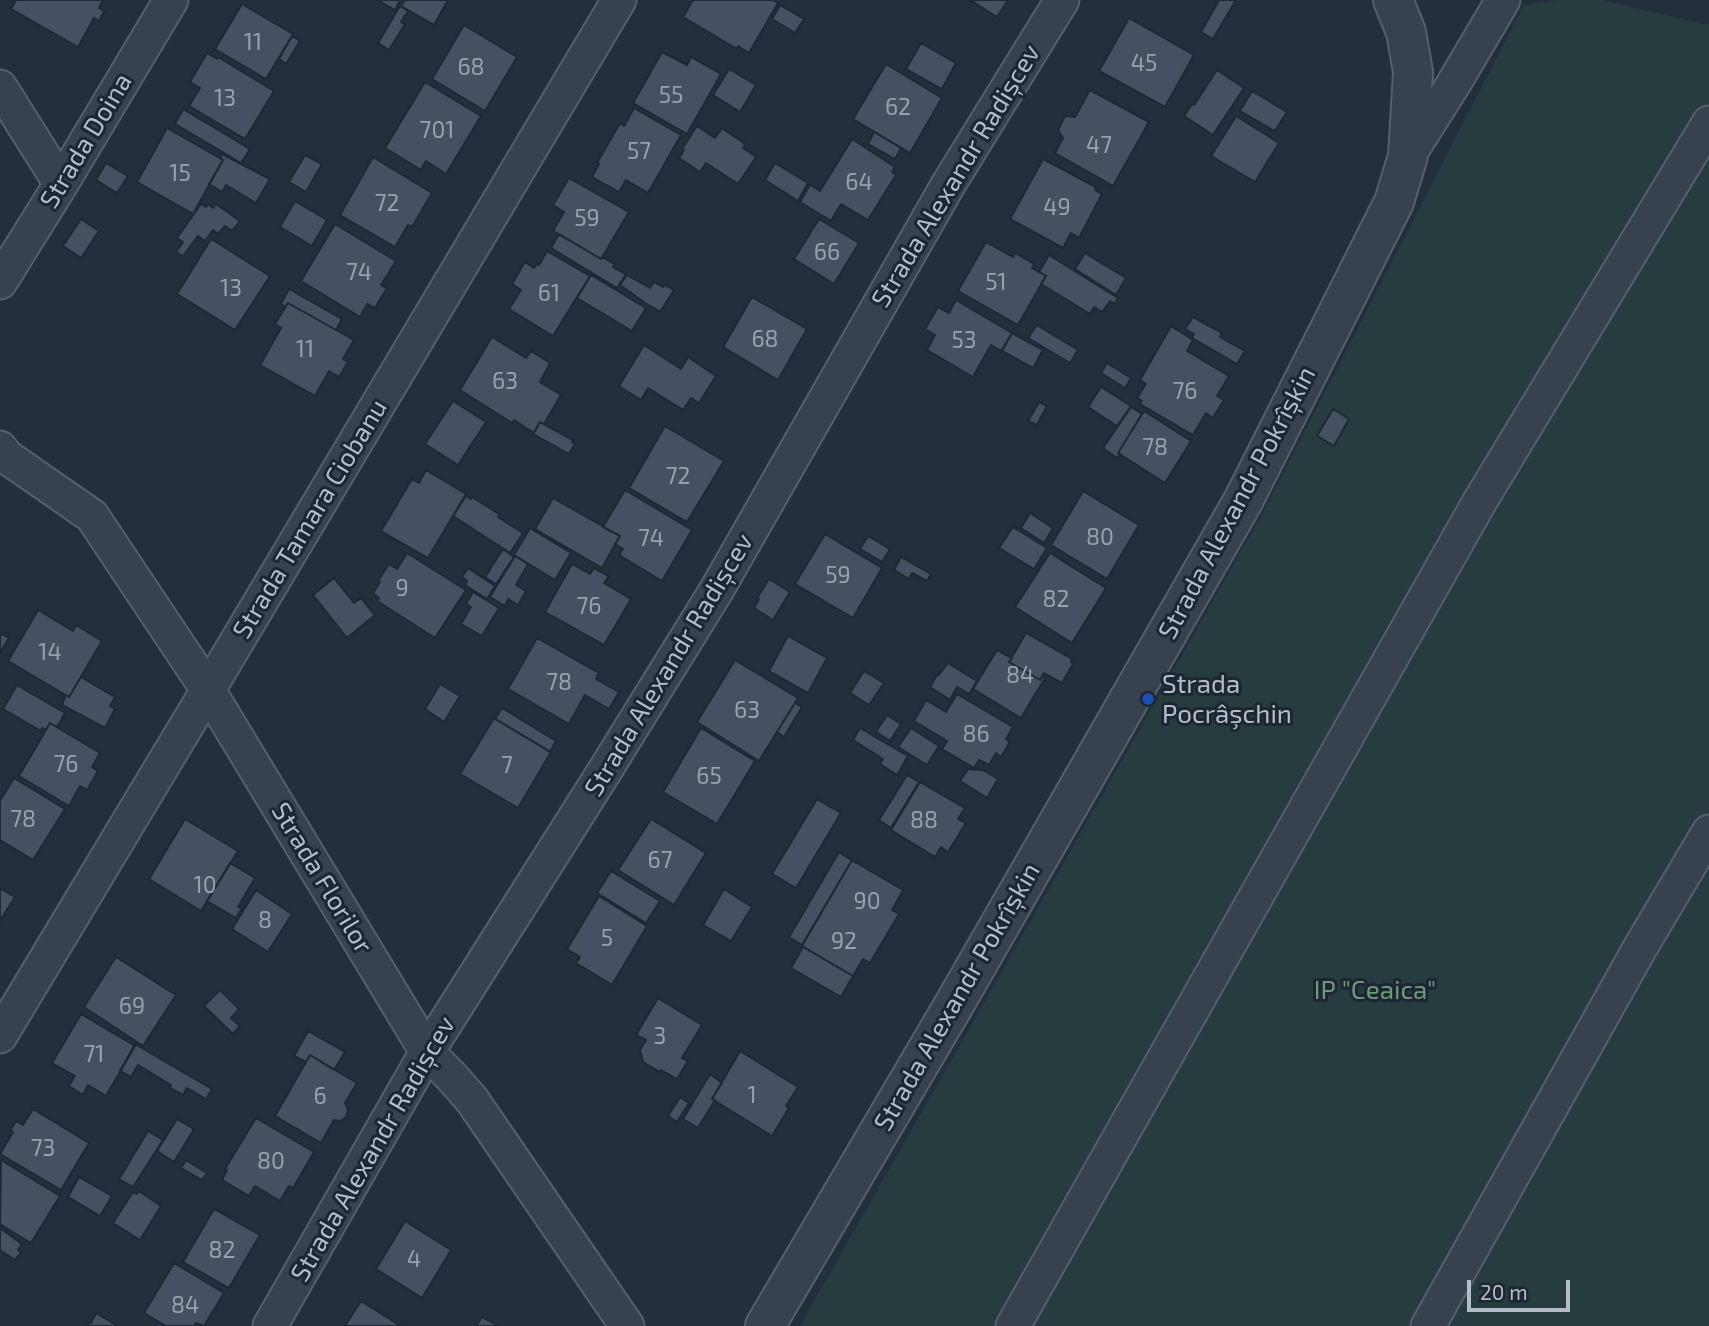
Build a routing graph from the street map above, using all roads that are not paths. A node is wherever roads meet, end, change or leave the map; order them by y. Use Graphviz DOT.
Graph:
graph roads {
  1 [pos="171,0"];
  2 [pos="619,0"];
  3 [pos="1062,0"];
  4 [pos="1393,0"];
  5 [pos="1503,0"];
  6 [pos="0,87"];
  7 [pos="1709,123"];
  8 [pos="1408,156"];
  9 [pos="61,184"];
  10 [pos="0,282"];
  11 [pos="0,449"];
  12 [pos="208,690"];
  13 [pos="1709,832"];
  14 [pos="0,1036"];
  15 [pos="427,1052"];
  16 [pos="270,1326"];
  17 [pos="627,1326"];
  18 [pos="765,1326"];
  19 [pos="1013,1326"];
  20 [pos="1428,1326"];
  1 -- 9 [label="street, Strada Doina"];
  2 -- 12 [label="street, Strada Tamara Ciobanu"];
  3 -- 15 [label="street, Strada Alexandr Radișcev"];
  4 -- 8 [label="street"];
  5 -- 8 [label="street, Strada Alexandr Pokrîșkin"];
  6 -- 9 [label="street"];
  7 -- 19 [label="street"];
  8 -- 18 [label="street, Strada Alexandr Pokrîșkin"];
  9 -- 10 [label="street, Strada Doina"];
  11 -- 12 [label="street, Strada Florilor"];
  12 -- 14 [label="street, Strada Tamara Ciobanu"];
  12 -- 15 [label="street, Strada Florilor"];
  13 -- 20 [label="street"];
  15 -- 16 [label="street, Strada Alexandr Radișcev"];
  15 -- 17 [label="street, Strada Florilor"];
}
